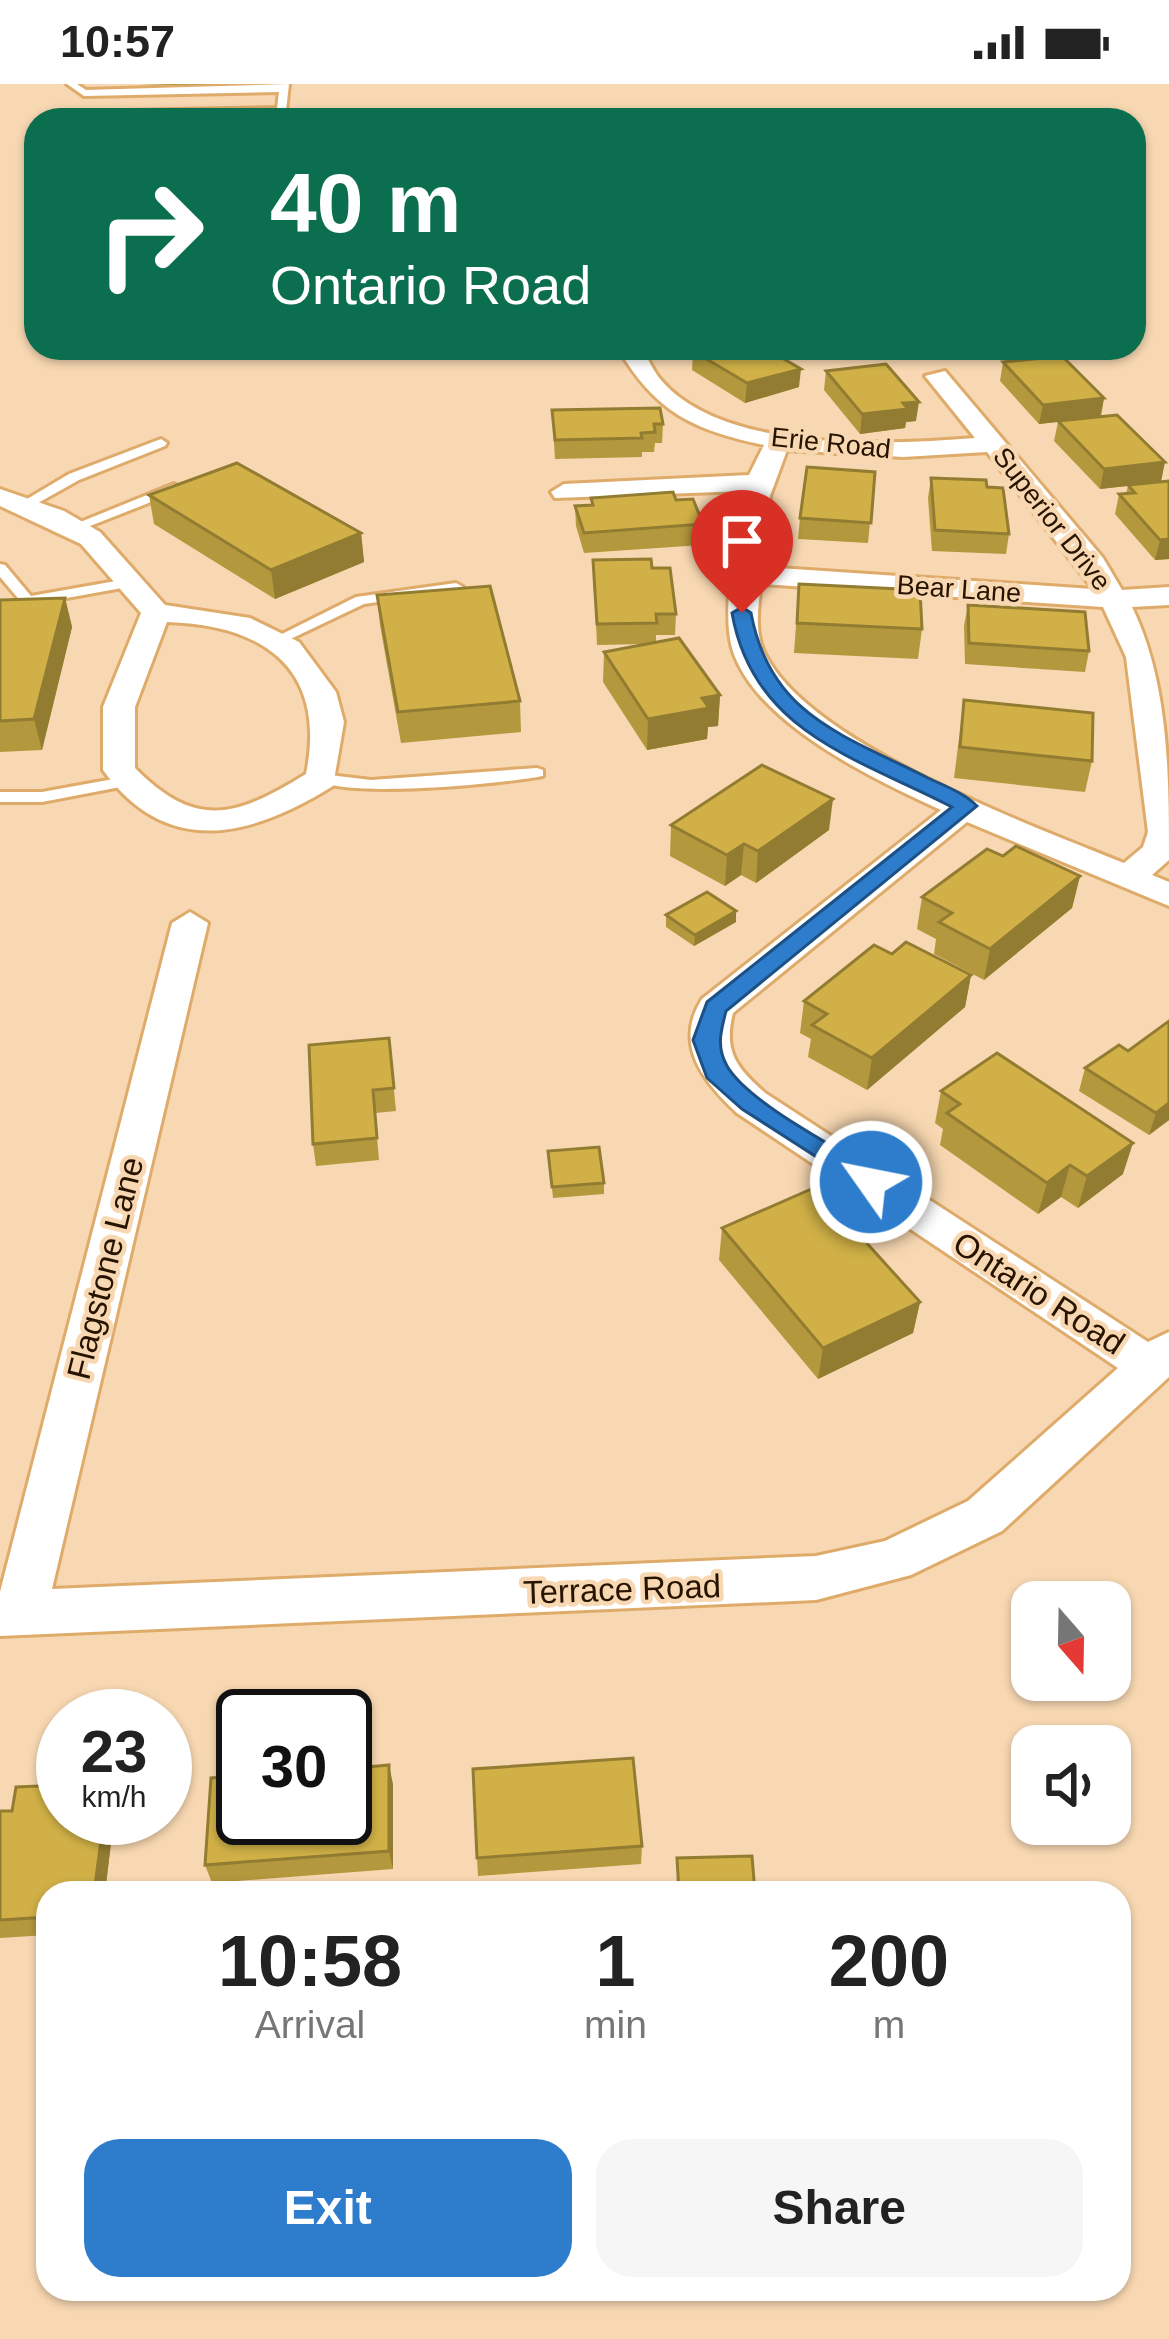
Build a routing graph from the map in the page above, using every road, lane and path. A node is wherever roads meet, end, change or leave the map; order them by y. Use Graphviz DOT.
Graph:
graph roads {
  1 [pos="71,84"];
  2 [pos="82,84"];
  3 [pos="285,87"];
  4 [pos="635,360"];
  5 [pos="937,376"];
  6 [pos="779,442"];
  7 [pos="161,443"];
  8 [pos="994,444"];
  9 [pos="187,482"];
  10 [pos="758,482"];
  11 [pos="563,492"];
  12 [pos="12,501"];
  13 [pos="80,525"];
  14 [pos="0,568"];
  15 [pos="749,575"];
  16 [pos="133,582"];
  17 [pos="456,587"];
  18 [pos="1169,596"];
  19 [pos="1113,599"];
  20 [pos="156,613"];
  21 [pos="277,640"];
  22 [pos="537,773"];
  23 [pos="321,779"];
  24 [pos="130,781"];
  25 [pos="0,797"];
  26 [pos="967,806"];
  27 [pos="1130,876"];
  28 [pos="1169,895"];
  29 [pos="190,923"];
  30 [pos="1160,1358"];
  31 [pos="10,1614"];
  1 -- 3 [label="lane"];
  2 -- 3 [label="lane"];
  4 -- 6 [label="street, Erie Road"];
  5 -- 8 [label="street, Superior Drive"];
  6 -- 8 [label="street, Erie Road"];
  6 -- 10 [label="street"];
  7 -- 12 [label="lane"];
  8 -- 19 [label="street, Superior Drive"];
  9 -- 13 [label="lane"];
  10 -- 11 [label="street"];
  10 -- 15 [label="street"];
  12 -- 13 [label="street"];
  13 -- 16 [label="street"];
  14 -- 16 [label="lane"];
  15 -- 19 [label="street, Bear Lane"];
  15 -- 26 [label="street"];
  16 -- 20 [label="street"];
  17 -- 21 [label="lane"];
  18 -- 19 [label="street, Bear Lane"];
  19 -- 27 [label="street, Superior Drive"];
  20 -- 21 [label="street"];
  20 -- 24 [label="street"];
  21 -- 23 [label="street"];
  22 -- 23 [label="lane"];
  23 -- 24 [label="street"];
  24 -- 25 [label="lane"];
  26 -- 27 [label="street"];
  26 -- 30 [label="street, Ontario Road"];
  27 -- 28 [label="street"];
  29 -- 31 [label="street, Flagstone Lane"];
  30 -- 31 [label="street, Terrace Road"];
}
